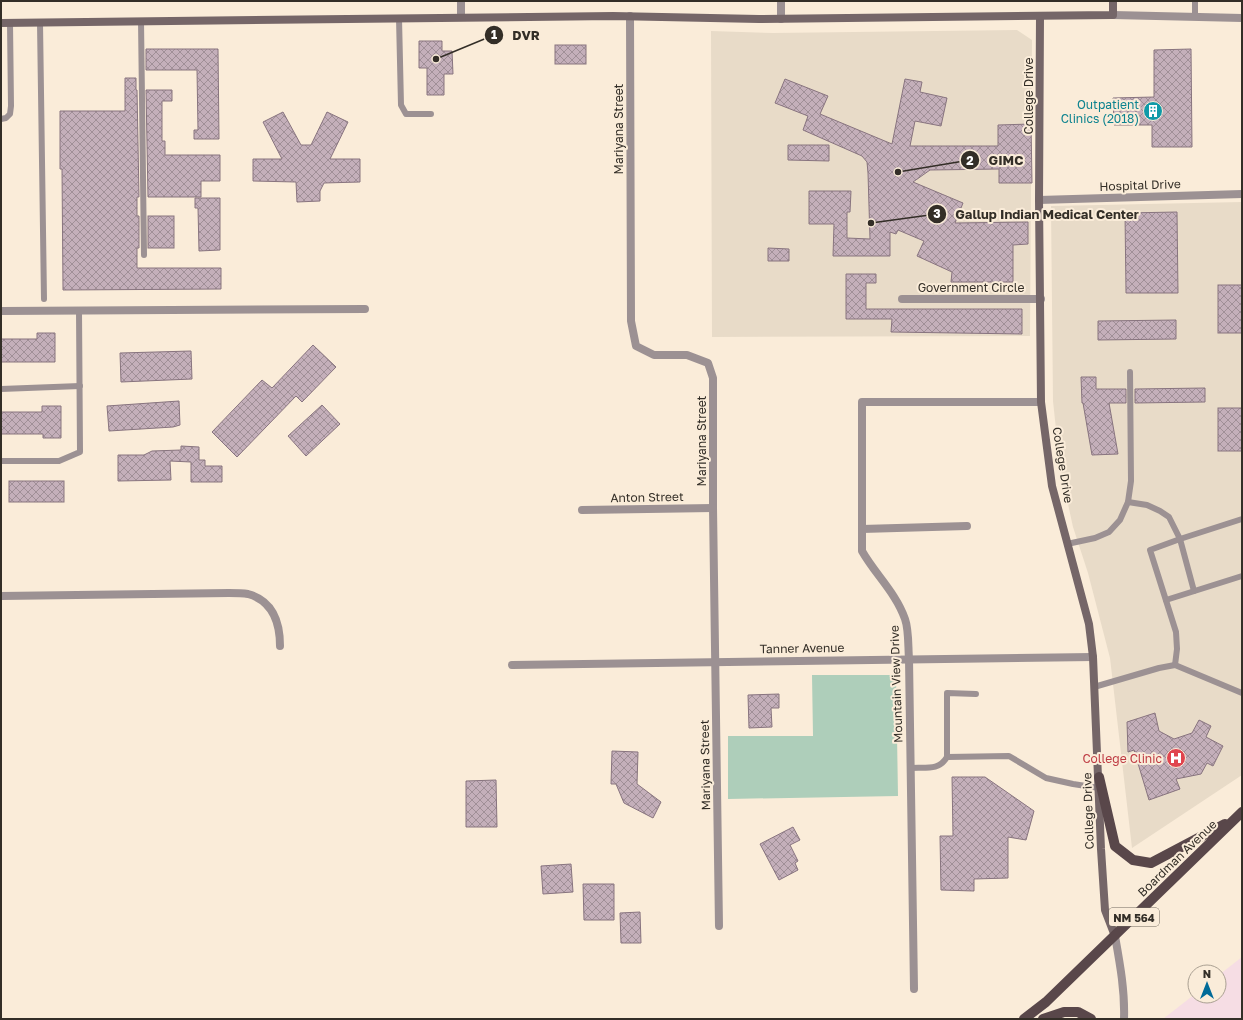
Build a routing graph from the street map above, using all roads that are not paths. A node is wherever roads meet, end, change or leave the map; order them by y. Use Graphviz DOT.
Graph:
graph roads {
  1 [pos="461,1"];
  2 [pos="781,1"];
  3 [pos="1113,1"];
  4 [pos="1195,1"];
  5 [pos="1113,15"];
  6 [pos="630,16"];
  7 [pos="1040,16"];
  8 [pos="461,17"];
  9 [pos="1195,17"];
  10 [pos="399,18"];
  11 [pos="1242,18"];
  12 [pos="781,19"];
  13 [pos="141,21"];
  14 [pos="1,23"];
  15 [pos="10,23"];
  16 [pos="40,23"];
  17 [pos="431,114"];
  18 [pos="1,119"];
  19 [pos="1242,194"];
  20 [pos="1040,200"];
  21 [pos="144,255"];
  22 [pos="44,298"];
  23 [pos="902,299"];
  24 [pos="1041,299"];
  25 [pos="365,309"];
  26 [pos="1,311"];
  27 [pos="79,311"];
  28 [pos="1130,372"];
  29 [pos="80,386"];
  30 [pos="1,388"];
  31 [pos="1041,402"];
  32 [pos="1,461"];
  33 [pos="1128,502"];
  34 [pos="713,508"];
  35 [pos="582,510"];
  36 [pos="1242,519"];
  37 [pos="967,526"];
  38 [pos="862,529"];
  39 [pos="1180,539"];
  40 [pos="1067,544"];
  41 [pos="1242,576"];
  42 [pos="1194,591"];
  43 [pos="1,596"];
  44 [pos="1166,600"];
  45 [pos="280,646"];
  46 [pos="1093,657"];
  47 [pos="909,659"];
  48 [pos="716,661"];
  49 [pos="512,665"];
  50 [pos="1175,665"];
  51 [pos="1094,687"];
  52 [pos="1242,693"];
  53 [pos="976,694"];
  54 [pos="947,757"];
  55 [pos="911,768"];
  56 [pos="1099,777"];
  57 [pos="1099,788"];
  58 [pos="1239,815"];
  59 [pos="719,926"];
  60 [pos="1115,936"];
  61 [pos="914,989"];
  62 [pos="1024,1019"];
  63 [pos="1043,1019"];
  64 [pos="1091,1019"];
  65 [pos="1124,1019"];
  1 -- 8 [label="street"];
  2 -- 12 [label="street"];
  3 -- 5 [label="main road"];
  4 -- 9 [label="lane"];
  5 -- 7 [label="main road"];
  5 -- 9 [label="street"];
  6 -- 8 [label="main road"];
  6 -- 12 [label="main road"];
  6 -- 34 [label="street, Mariyana Street"];
  7 -- 12 [label="main road"];
  7 -- 20 [label="main road, College Drive"];
  8 -- 10 [label="main road"];
  9 -- 11 [label="street"];
  10 -- 13 [label="main road"];
  10 -- 17 [label="lane"];
  13 -- 16 [label="main road"];
  13 -- 21 [label="lane"];
  14 -- 15 [label="main road"];
  15 -- 16 [label="main road"];
  15 -- 18 [label="lane"];
  16 -- 22 [label="lane"];
  19 -- 20 [label="street, Hospital Drive"];
  20 -- 24 [label="main road, College Drive"];
  23 -- 24 [label="street, Government Circle"];
  24 -- 31 [label="main road, College Drive"];
  25 -- 27 [label="street"];
  26 -- 27 [label="street"];
  27 -- 29 [label="lane"];
  28 -- 33 [label="lane"];
  29 -- 30 [label="lane"];
  29 -- 32 [label="lane"];
  31 -- 38 [label="street, Mountain View Drive"];
  31 -- 40 [label="main road, College Drive"];
  33 -- 39 [label="lane"];
  33 -- 40 [label="lane"];
  34 -- 35 [label="street, Anton Street"];
  34 -- 48 [label="street, Mariyana Street"];
  36 -- 39 [label="lane"];
  37 -- 38 [label="street"];
  38 -- 47 [label="street, Mountain View Drive"];
  39 -- 42 [label="lane"];
  39 -- 44 [label="lane"];
  40 -- 46 [label="main road, College Drive"];
  41 -- 42 [label="lane"];
  42 -- 44 [label="lane"];
  43 -- 45 [label="street"];
  44 -- 50 [label="lane"];
  46 -- 47 [label="street, Tanner Avenue"];
  46 -- 51 [label="main road, College Drive"];
  47 -- 48 [label="street, Tanner Avenue"];
  47 -- 55 [label="street, Mountain View Drive"];
  48 -- 49 [label="street, Tanner Avenue"];
  48 -- 59 [label="street, Mariyana Street"];
  50 -- 51 [label="lane"];
  50 -- 52 [label="lane"];
  51 -- 56 [label="main road, College Drive"];
  53 -- 54 [label="lane"];
  54 -- 55 [label="lane"];
  54 -- 57 [label="lane"];
  55 -- 61 [label="street, Mountain View Drive"];
  56 -- 57 [label="main road, College Drive"];
  56 -- 58 [label="main road"];
  57 -- 60 [label="main road, College Drive"];
  58 -- 60 [label="main road, Boardman Avenue / NM 564"];
  60 -- 62 [label="main road, Boardman Avenue / NM 564"];
  60 -- 65 [label="street"];
  63 -- 64 [label="main road"];
}
